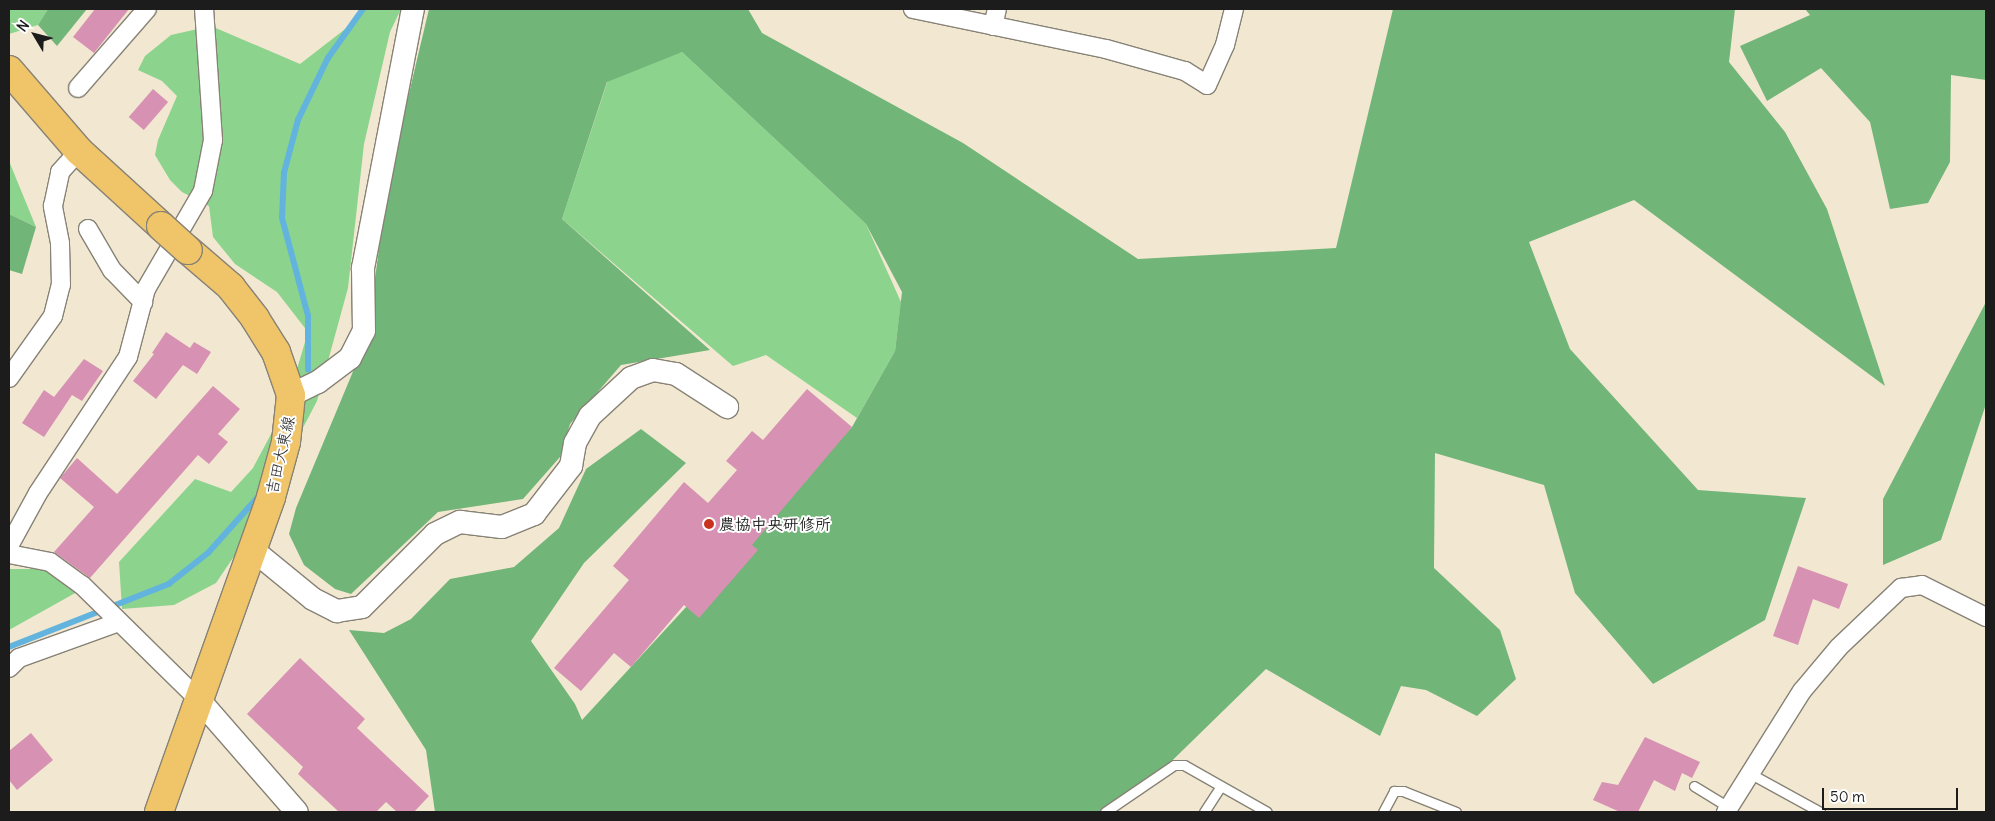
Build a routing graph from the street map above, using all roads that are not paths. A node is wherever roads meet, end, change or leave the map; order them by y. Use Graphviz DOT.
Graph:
graph roads {
  1 [pos="147,9"];
  2 [pos="204,9"];
  3 [pos="413,9"];
  4 [pos="913,9"];
  5 [pos="997,9"];
  6 [pos="1234,9"];
  7 [pos="993,26"];
  8 [pos="9,70"];
  9 [pos="78,88"];
  10 [pos="79,151"];
  11 [pos="88,229"];
  12 [pos="143,302"];
  13 [pos="9,378"];
  14 [pos="291,395"];
  15 [pos="727,407"];
  16 [pos="9,546"];
  17 [pos="253,550"];
  18 [pos="9,554"];
  19 [pos="1986,617"];
  20 [pos="117,620"];
  21 [pos="9,668"];
  22 [pos="200,700"];
  23 [pos="1751,774"];
  24 [pos="1694,786"];
  25 [pos="1220,787"];
  26 [pos="1728,810"];
  27 [pos="159,812"];
  28 [pos="297,812"];
  29 [pos="1105,812"];
  30 [pos="1204,812"];
  31 [pos="1267,812"];
  32 [pos="1383,812"];
  33 [pos="1456,812"];
  34 [pos="1820,812"];
  1 -- 9 [label="street"];
  2 -- 12 [label="street"];
  3 -- 14 [label="street"];
  4 -- 7 [label="street"];
  5 -- 7 [label="street"];
  6 -- 7 [label="street"];
  8 -- 10 [label="main road, 吉田大東線"];
  10 -- 13 [label="street"];
  10 -- 14 [label="main road, 吉田大東線, bridge"];
  11 -- 12 [label="street"];
  12 -- 16 [label="street"];
  14 -- 17 [label="main road, 吉田大東線"];
  15 -- 17 [label="street"];
  17 -- 22 [label="main road, 吉田大東線"];
  18 -- 20 [label="street"];
  19 -- 23 [label="street"];
  20 -- 21 [label="street"];
  20 -- 22 [label="street"];
  22 -- 27 [label="main road, 吉田大東線"];
  22 -- 28 [label="street"];
  23 -- 26 [label="street"];
  23 -- 34 [label="lane"];
  24 -- 26 [label="lane"];
  25 -- 29 [label="lane"];
  25 -- 30 [label="lane"];
  25 -- 31 [label="lane"];
  32 -- 33 [label="lane"];
}
